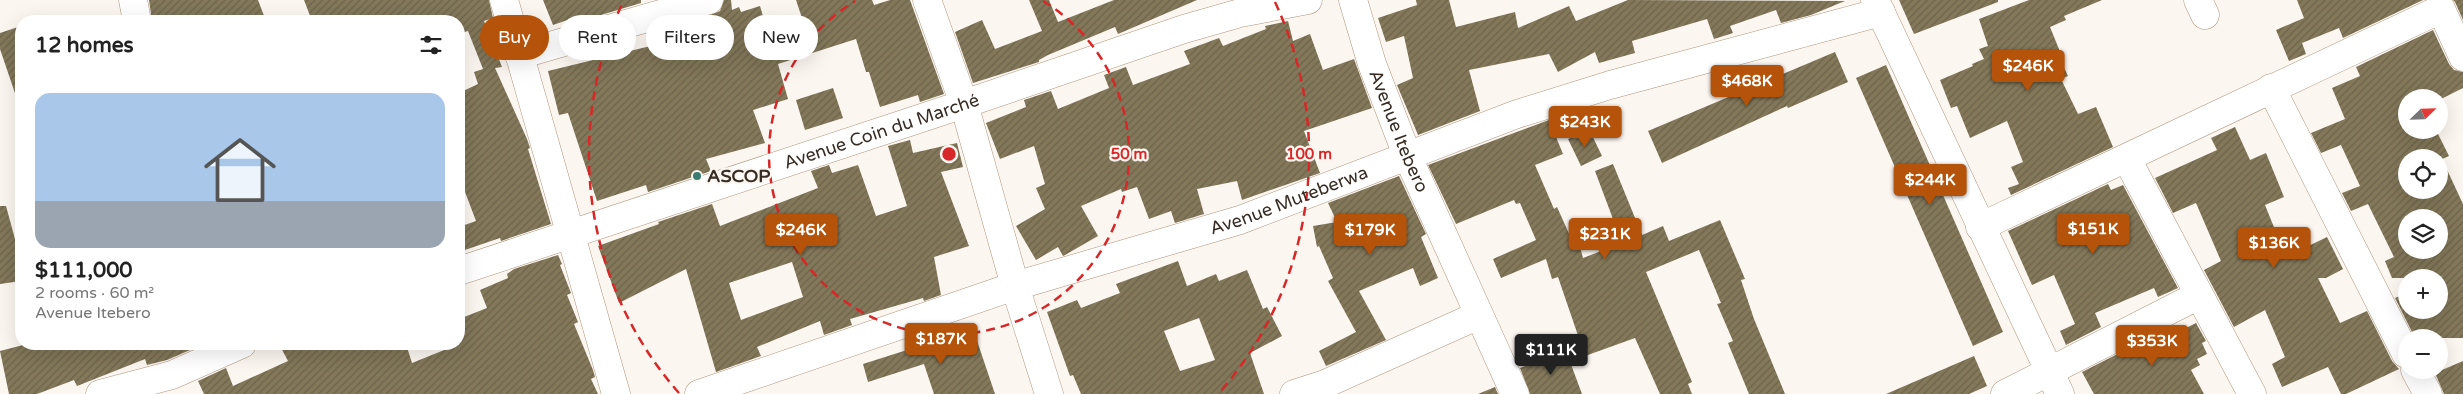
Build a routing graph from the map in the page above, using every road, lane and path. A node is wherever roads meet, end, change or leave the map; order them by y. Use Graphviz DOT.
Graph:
graph roads {
  1 [pos="133,0"];
  2 [pos="504,0"];
  3 [pos="709,0"];
  4 [pos="926,0"];
  5 [pos="1308,0"];
  6 [pos="1353,0"];
  7 [pos="1878,6"];
  8 [pos="136,15"];
  9 [pos="508,15"];
  10 [pos="549,46"];
  11 [pos="2463,57"];
  12 [pos="520,60"];
  13 [pos="2271,88"];
  14 [pos="964,104"];
  15 [pos="1406,155"];
  16 [pos="2126,159"];
  17 [pos="1980,227"];
  18 [pos="572,234"];
  19 [pos="465,269"];
  20 [pos="1015,286"];
  21 [pos="2199,295"];
  22 [pos="1479,315"];
  23 [pos="2398,338"];
  24 [pos="227,350"];
  25 [pos="2420,379"];
  26 [pos="2054,383"];
  27 [pos="172,385"];
  28 [pos="100,394"];
  29 [pos="616,394"];
  30 [pos="699,394"];
  31 [pos="1049,394"];
  32 [pos="1294,394"];
  33 [pos="1515,394"];
  34 [pos="2005,394"];
  35 [pos="2252,394"];
  36 [pos="2428,394"];
  1 -- 8 [label="street"];
  2 -- 9 [label="street"];
  3 -- 10 [label="street"];
  4 -- 14 [label="street"];
  5 -- 14 [label="street, Avenue Coin du Marché"];
  6 -- 15 [label="street, Avenue Itebero"];
  7 -- 15 [label="street, Avenue Muteberwa"];
  7 -- 17 [label="street"];
  11 -- 13 [label="street"];
  12 -- 18 [label="street"];
  13 -- 16 [label="street"];
  13 -- 23 [label="street"];
  14 -- 18 [label="street, Avenue Coin du Marché"];
  14 -- 20 [label="street"];
  15 -- 20 [label="street, Avenue Muteberwa"];
  15 -- 22 [label="street, Avenue Itebero"];
  16 -- 17 [label="street"];
  16 -- 21 [label="street"];
  17 -- 26 [label="street"];
  18 -- 19 [label="street, Avenue Coin du Marché"];
  18 -- 29 [label="street"];
  20 -- 30 [label="street, Avenue Muteberwa"];
  20 -- 31 [label="street"];
  21 -- 26 [label="street"];
  21 -- 35 [label="street"];
  22 -- 32 [label="street"];
  22 -- 33 [label="street, Avenue Itebero"];
  24 -- 27 [label="street"];
  25 -- 36 [label="street"];
  26 -- 34 [label="street"];
  27 -- 28 [label="street"];
}
